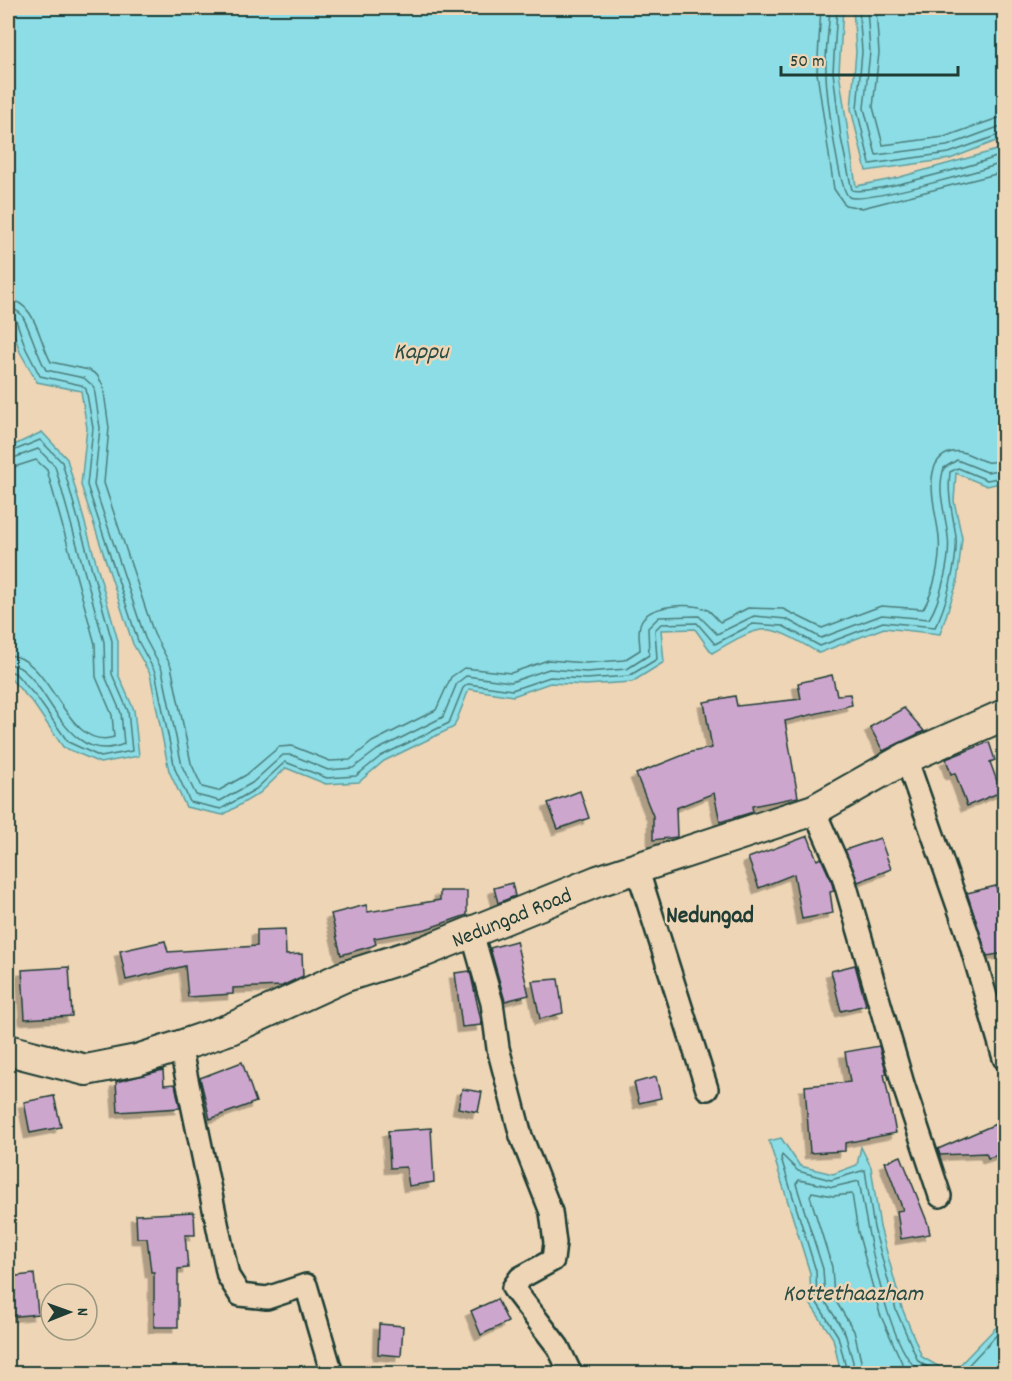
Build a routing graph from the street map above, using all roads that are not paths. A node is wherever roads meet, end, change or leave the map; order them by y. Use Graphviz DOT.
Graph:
graph roads {
  1 [pos="1005,715"];
  2 [pos="906,758"];
  3 [pos="814,810"];
  4 [pos="638,868"];
  5 [pos="472,933"];
  6 [pos="180,1046"];
  7 [pos="8,1050"];
  8 [pos="1005,1058"];
  9 [pos="707,1089"];
  10 [pos="940,1196"];
  11 [pos="332,1374"];
  12 [pos="571,1374"];
  1 -- 2 [label="main road, Nedungad Road"];
  2 -- 3 [label="main road, Nedungad Road"];
  2 -- 8 [label="street"];
  3 -- 4 [label="main road, Nedungad Road"];
  3 -- 10 [label="street"];
  4 -- 5 [label="main road, Nedungad Road"];
  4 -- 9 [label="street"];
  5 -- 6 [label="main road, Nedungad Road"];
  5 -- 12 [label="street"];
  6 -- 7 [label="main road, Nedungad Road"];
  6 -- 11 [label="street"];
}
